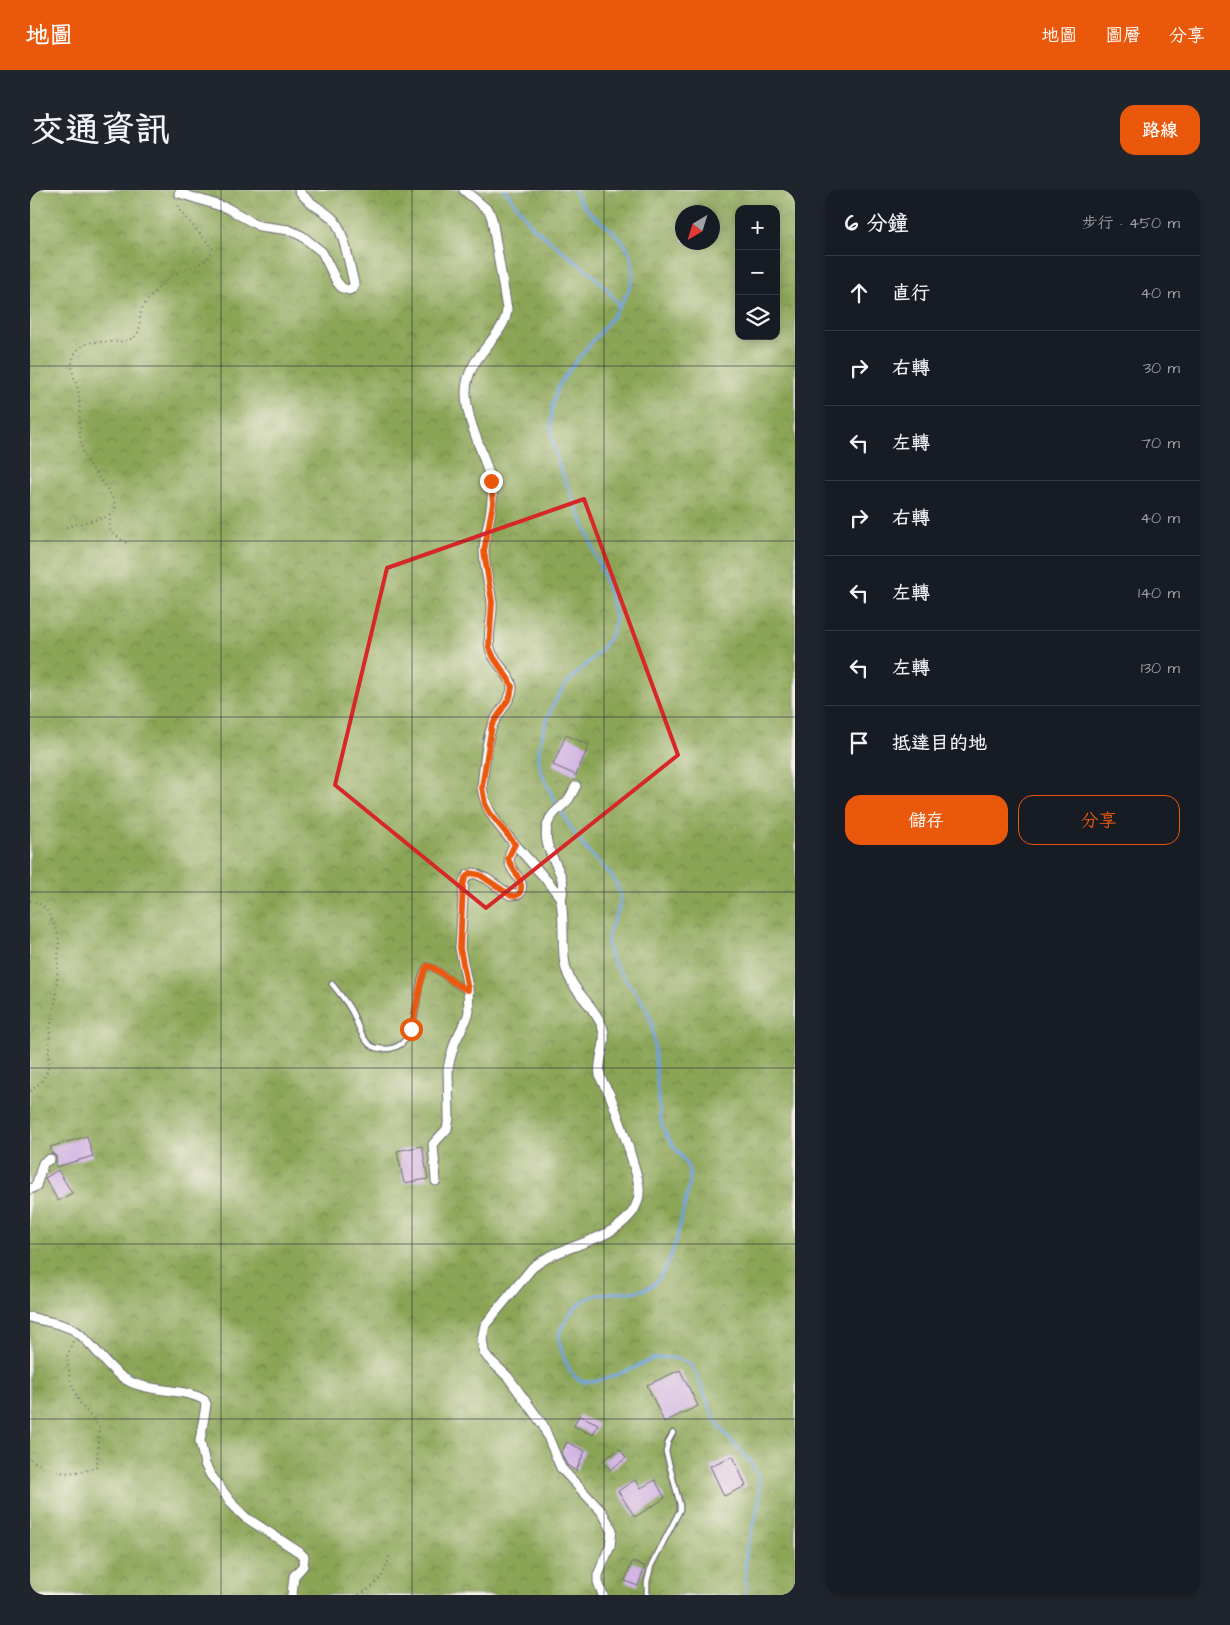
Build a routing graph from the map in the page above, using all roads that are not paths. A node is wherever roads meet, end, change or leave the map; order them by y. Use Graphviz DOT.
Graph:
graph roads {
  1 [pos="299,190"];
  2 [pos="464,190"];
  3 [pos="178,193"];
  4 [pos="576,786"];
  5 [pos="515,844"];
  6 [pos="561,902"];
  7 [pos="332,984"];
  8 [pos="468,990"];
  9 [pos="50,1159"];
  10 [pos="436,1181"];
  11 [pos="30,1189"];
  12 [pos="30,1317"];
  13 [pos="673,1433"];
  14 [pos="292,1595"];
  15 [pos="603,1595"];
  16 [pos="647,1595"];
  1 -- 3 [label="street"];
  2 -- 5 [label="street"];
  4 -- 6 [label="street"];
  5 -- 6 [label="street"];
  5 -- 8 [label="street"];
  6 -- 15 [label="street"];
  7 -- 8 [label="lane"];
  8 -- 10 [label="street"];
  9 -- 11 [label="street"];
  12 -- 14 [label="street"];
  13 -- 16 [label="lane"];
}
